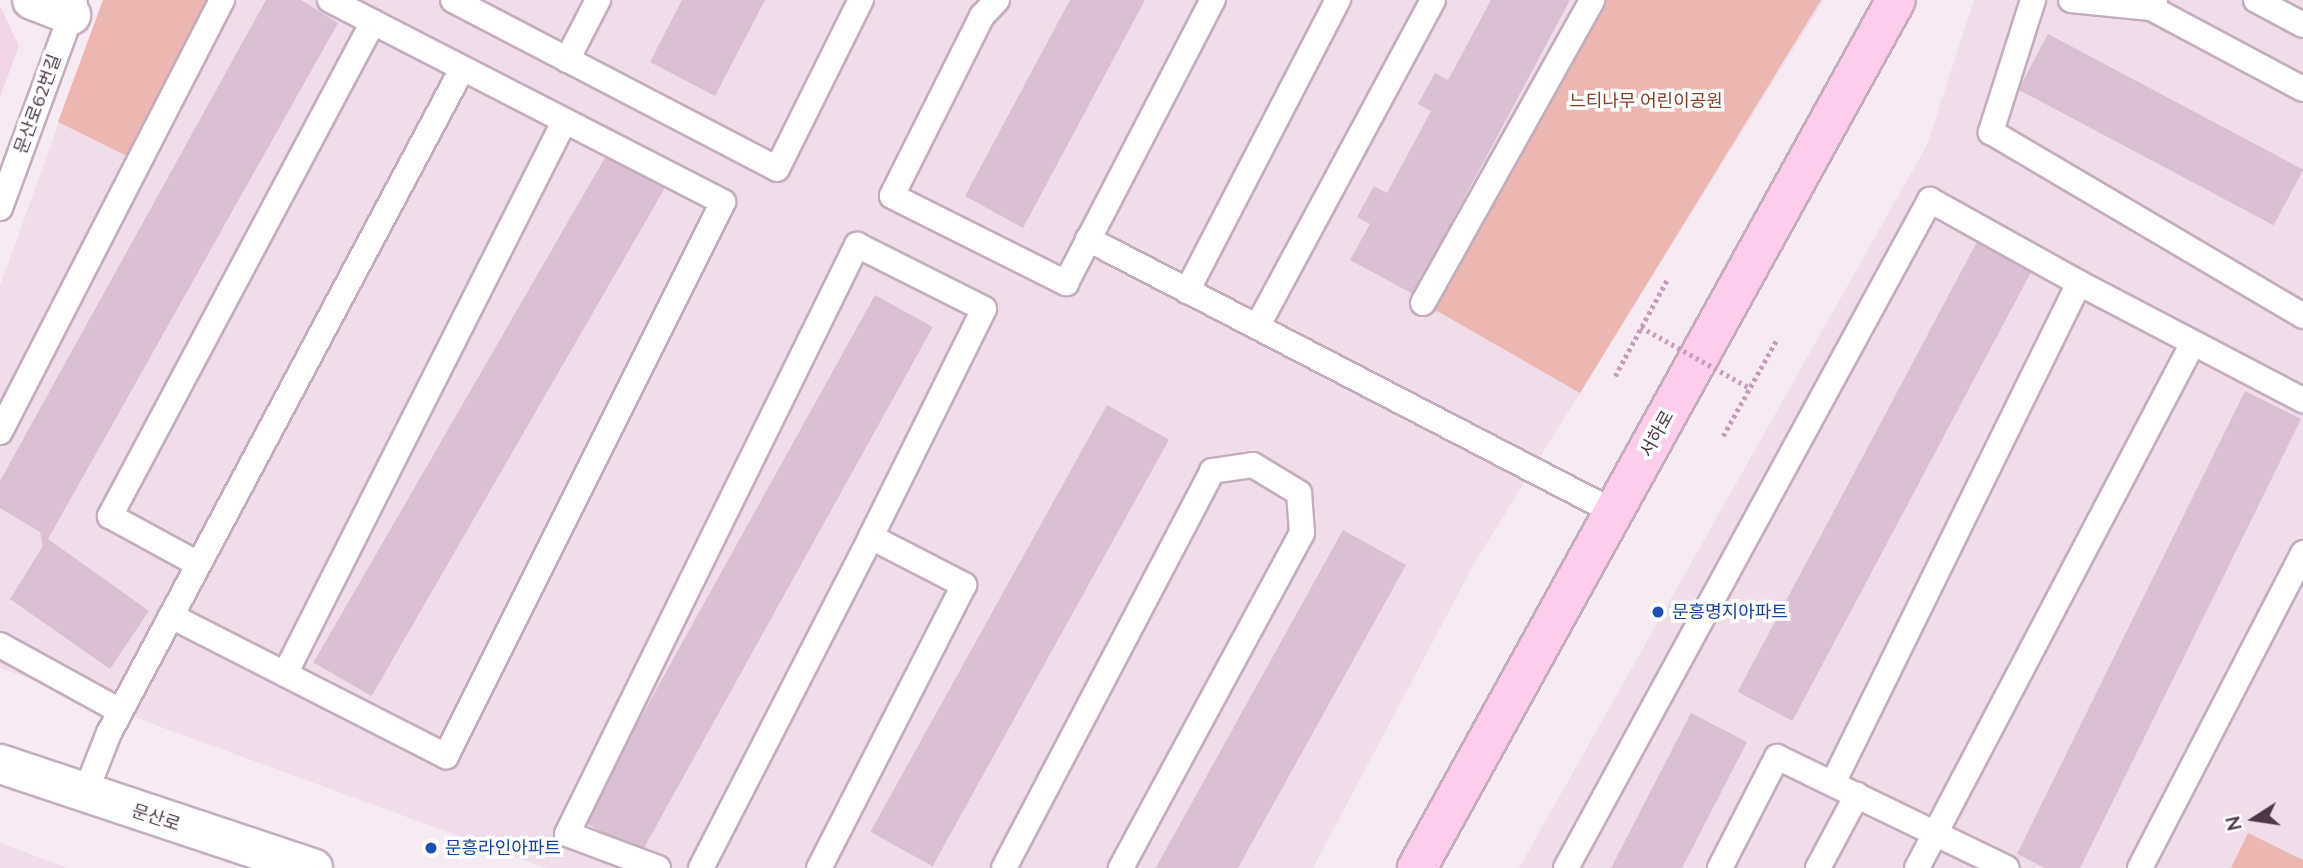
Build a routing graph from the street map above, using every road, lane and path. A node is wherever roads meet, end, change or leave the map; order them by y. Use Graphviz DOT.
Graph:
graph roads {
  1 [pos="32,0"];
  2 [pos="222,0"];
  3 [pos="330,0"];
  4 [pos="453,0"];
  5 [pos="598,0"];
  6 [pos="861,0"];
  7 [pos="997,0"];
  8 [pos="1213,0"];
  9 [pos="1338,0"];
  10 [pos="1433,0"];
  11 [pos="1592,0"];
  12 [pos="1896,0"];
  13 [pos="2033,0"];
  14 [pos="2071,0"];
  15 [pos="2256,0"];
  16 [pos="2153,4"];
  17 [pos="74,8"];
  18 [pos="486,8"];
  19 [pos="373,22"];
  20 [pos="2303,25"];
  21 [pos="567,60"];
  22 [pos="461,69"];
  23 [pos="2303,89"];
  24 [pos="565,122"];
  25 [pos="0,208"];
  26 [pos="1088,239"];
  27 [pos="1668,278"];
  28 [pos="2079,283"];
  29 [pos="1187,291"];
  30 [pos="1423,303"];
  31 [pos="2303,316"];
  32 [pos="1257,327"];
  33 [pos="1641,327"];
  34 [pos="1777,339"];
  35 [pos="2193,344"];
  36 [pos="1615,376"];
  37 [pos="1750,388"];
  38 [pos="2303,400"];
  39 [pos="0,432"];
  40 [pos="1723,436"];
  41 [pos="1614,512"];
  42 [pos="871,537"];
  43 [pos="2303,553"];
  44 [pos="198,564"];
  45 [pos="171,615"];
  46 [pos="0,645"];
  47 [pos="285,674"];
  48 [pos="120,711"];
  49 [pos="0,764"];
  50 [pos="1833,783"];
  51 [pos="1857,795"];
  52 [pos="84,796"];
  53 [pos="1935,832"];
  54 [pos="313,868"];
  55 [pos="658,868"];
  56 [pos="701,868"];
  57 [pos="819,868"];
  58 [pos="1004,868"];
  59 [pos="1121,868"];
  60 [pos="1418,868"];
  61 [pos="1566,868"];
  62 [pos="1720,868"];
  63 [pos="1818,868"];
  64 [pos="1917,868"];
  65 [pos="2007,868"];
  66 [pos="2140,868"];
  1 -- 17 [label="street"];
  2 -- 39 [label="lane"];
  3 -- 19 [label="lane"];
  4 -- 18 [label="lane"];
  5 -- 21 [label="lane"];
  6 -- 21 [label="lane"];
  7 -- 26 [label="lane"];
  8 -- 26 [label="lane"];
  9 -- 29 [label="lane"];
  10 -- 32 [label="lane"];
  11 -- 30 [label="lane"];
  12 -- 41 [label="main road, 서하로"];
  13 -- 31 [label="lane"];
  14 -- 16 [label="lane"];
  15 -- 20 [label="lane"];
  16 -- 23 [label="lane"];
  17 -- 25 [label="lane, 문산로62번길"];
  18 -- 21 [label="lane"];
  19 -- 22 [label="lane"];
  19 -- 44 [label="lane"];
  22 -- 24 [label="lane"];
  22 -- 44 [label="lane"];
  24 -- 47 [label="lane"];
  24 -- 47 [label="lane"];
  26 -- 29 [label="lane"];
  27 -- 33 [label="path"];
  28 -- 35 [label="lane"];
  28 -- 50 [label="lane"];
  28 -- 61 [label="lane"];
  29 -- 32 [label="lane"];
  32 -- 41 [label="lane"];
  33 -- 36 [label="path"];
  33 -- 37 [label="path, bridge"];
  34 -- 37 [label="path"];
  35 -- 38 [label="lane"];
  35 -- 53 [label="lane"];
  37 -- 40 [label="path"];
  41 -- 60 [label="main road, 서하로"];
  42 -- 55 [label="lane"];
  42 -- 56 [label="lane"];
  42 -- 57 [label="lane"];
  43 -- 66 [label="lane"];
  44 -- 45 [label="lane"];
  45 -- 47 [label="lane"];
  45 -- 48 [label="lane"];
  46 -- 48 [label="lane"];
  48 -- 52 [label="lane"];
  49 -- 52 [label="street, 문산로"];
  50 -- 51 [label="lane"];
  50 -- 62 [label="lane"];
  51 -- 53 [label="lane"];
  51 -- 63 [label="lane"];
  52 -- 54 [label="street, 문산로"];
  53 -- 64 [label="lane"];
  53 -- 65 [label="lane"];
  58 -- 59 [label="lane"];
}
